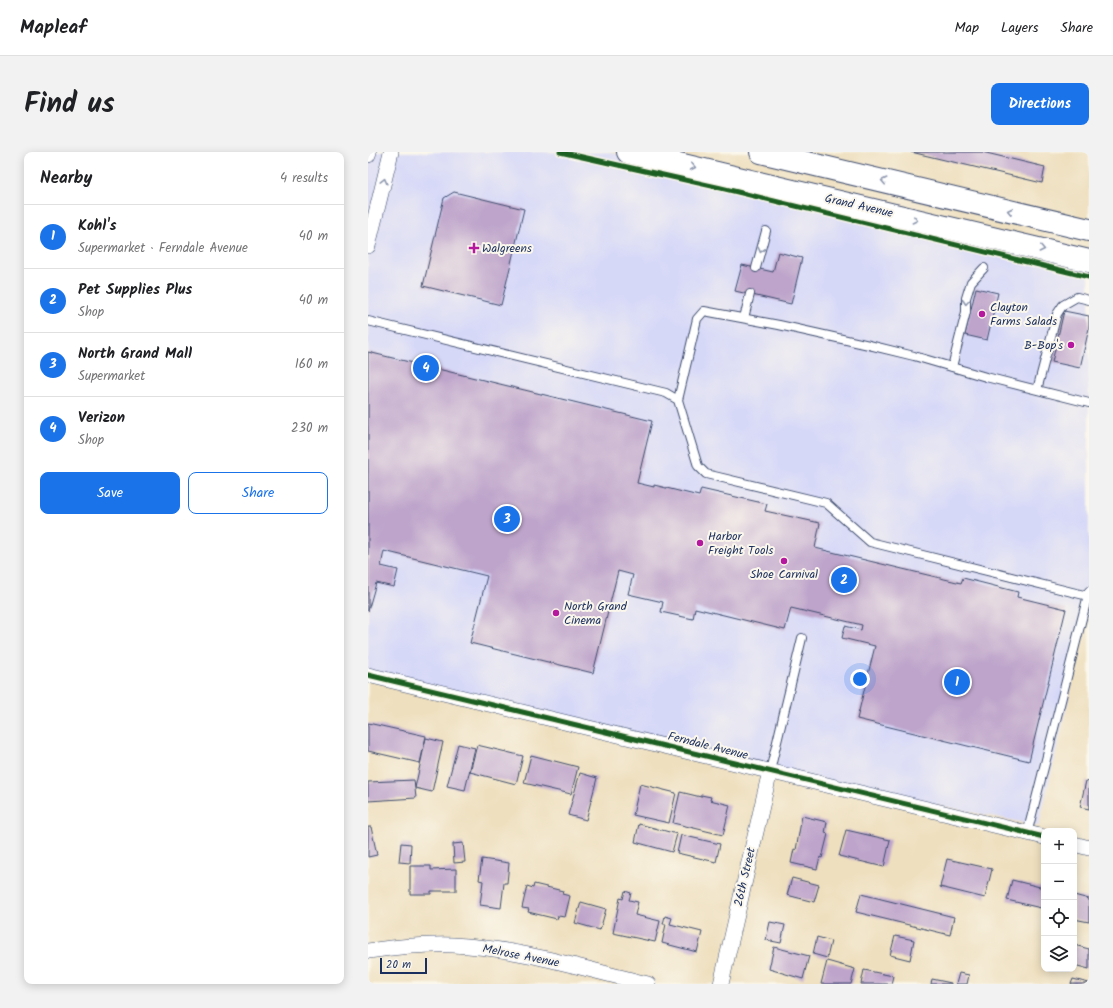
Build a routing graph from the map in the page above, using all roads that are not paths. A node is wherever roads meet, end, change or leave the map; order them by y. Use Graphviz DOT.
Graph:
graph roads {
  1 [pos="369,152"];
  2 [pos="391,152"];
  3 [pos="628,152"];
  4 [pos="761,152"];
  5 [pos="368,155"];
  6 [pos="1089,230"];
  7 [pos="766,231"];
  8 [pos="368,246"];
  9 [pos="1089,260"];
  10 [pos="756,268"];
  11 [pos="984,268"];
  12 [pos="750,294"];
  13 [pos="1089,300"];
  14 [pos="744,318"];
  15 [pos="368,321"];
  16 [pos="952,367"];
  17 [pos="1038,390"];
  18 [pos="678,400"];
  19 [pos="1089,402"];
  20 [pos="1088,593"];
  21 [pos="802,638"];
  22 [pos="368,675"];
  23 [pos="770,771"];
  24 [pos="1027,834"];
  25 [pos="1041,836"];
  26 [pos="1077,845"];
  27 [pos="1089,848"];
  28 [pos="368,951"];
  29 [pos="648,984"];
  30 [pos="721,984"];
  1 -- 5 [label="street"];
  8 -- 2 [label="street, one-way"];
  3 -- 9 [label="main road, Grand Avenue, one-way"];
  6 -- 4 [label="main road, one-way"];
  7 -- 10 [label="lane, one-way"];
  11 -- 16 [label="lane, one-way"];
  12 -- 14 [label="lane"];
  13 -- 17 [label="lane"];
  14 -- 16 [label="lane"];
  14 -- 18 [label="lane"];
  15 -- 18 [label="lane"];
  16 -- 17 [label="lane"];
  17 -- 19 [label="lane"];
  18 -- 20 [label="lane"];
  20 -- 24 [label="lane"];
  21 -- 23 [label="lane"];
  22 -- 23 [label="street, Ferndale Avenue"];
  23 -- 24 [label="street, Ferndale Avenue"];
  23 -- 30 [label="street, 26th Street"];
  24 -- 25 [label="street, Ferndale Avenue"];
  26 -- 27 [label="street"];
  28 -- 29 [label="street, Melrose Avenue"];
}
